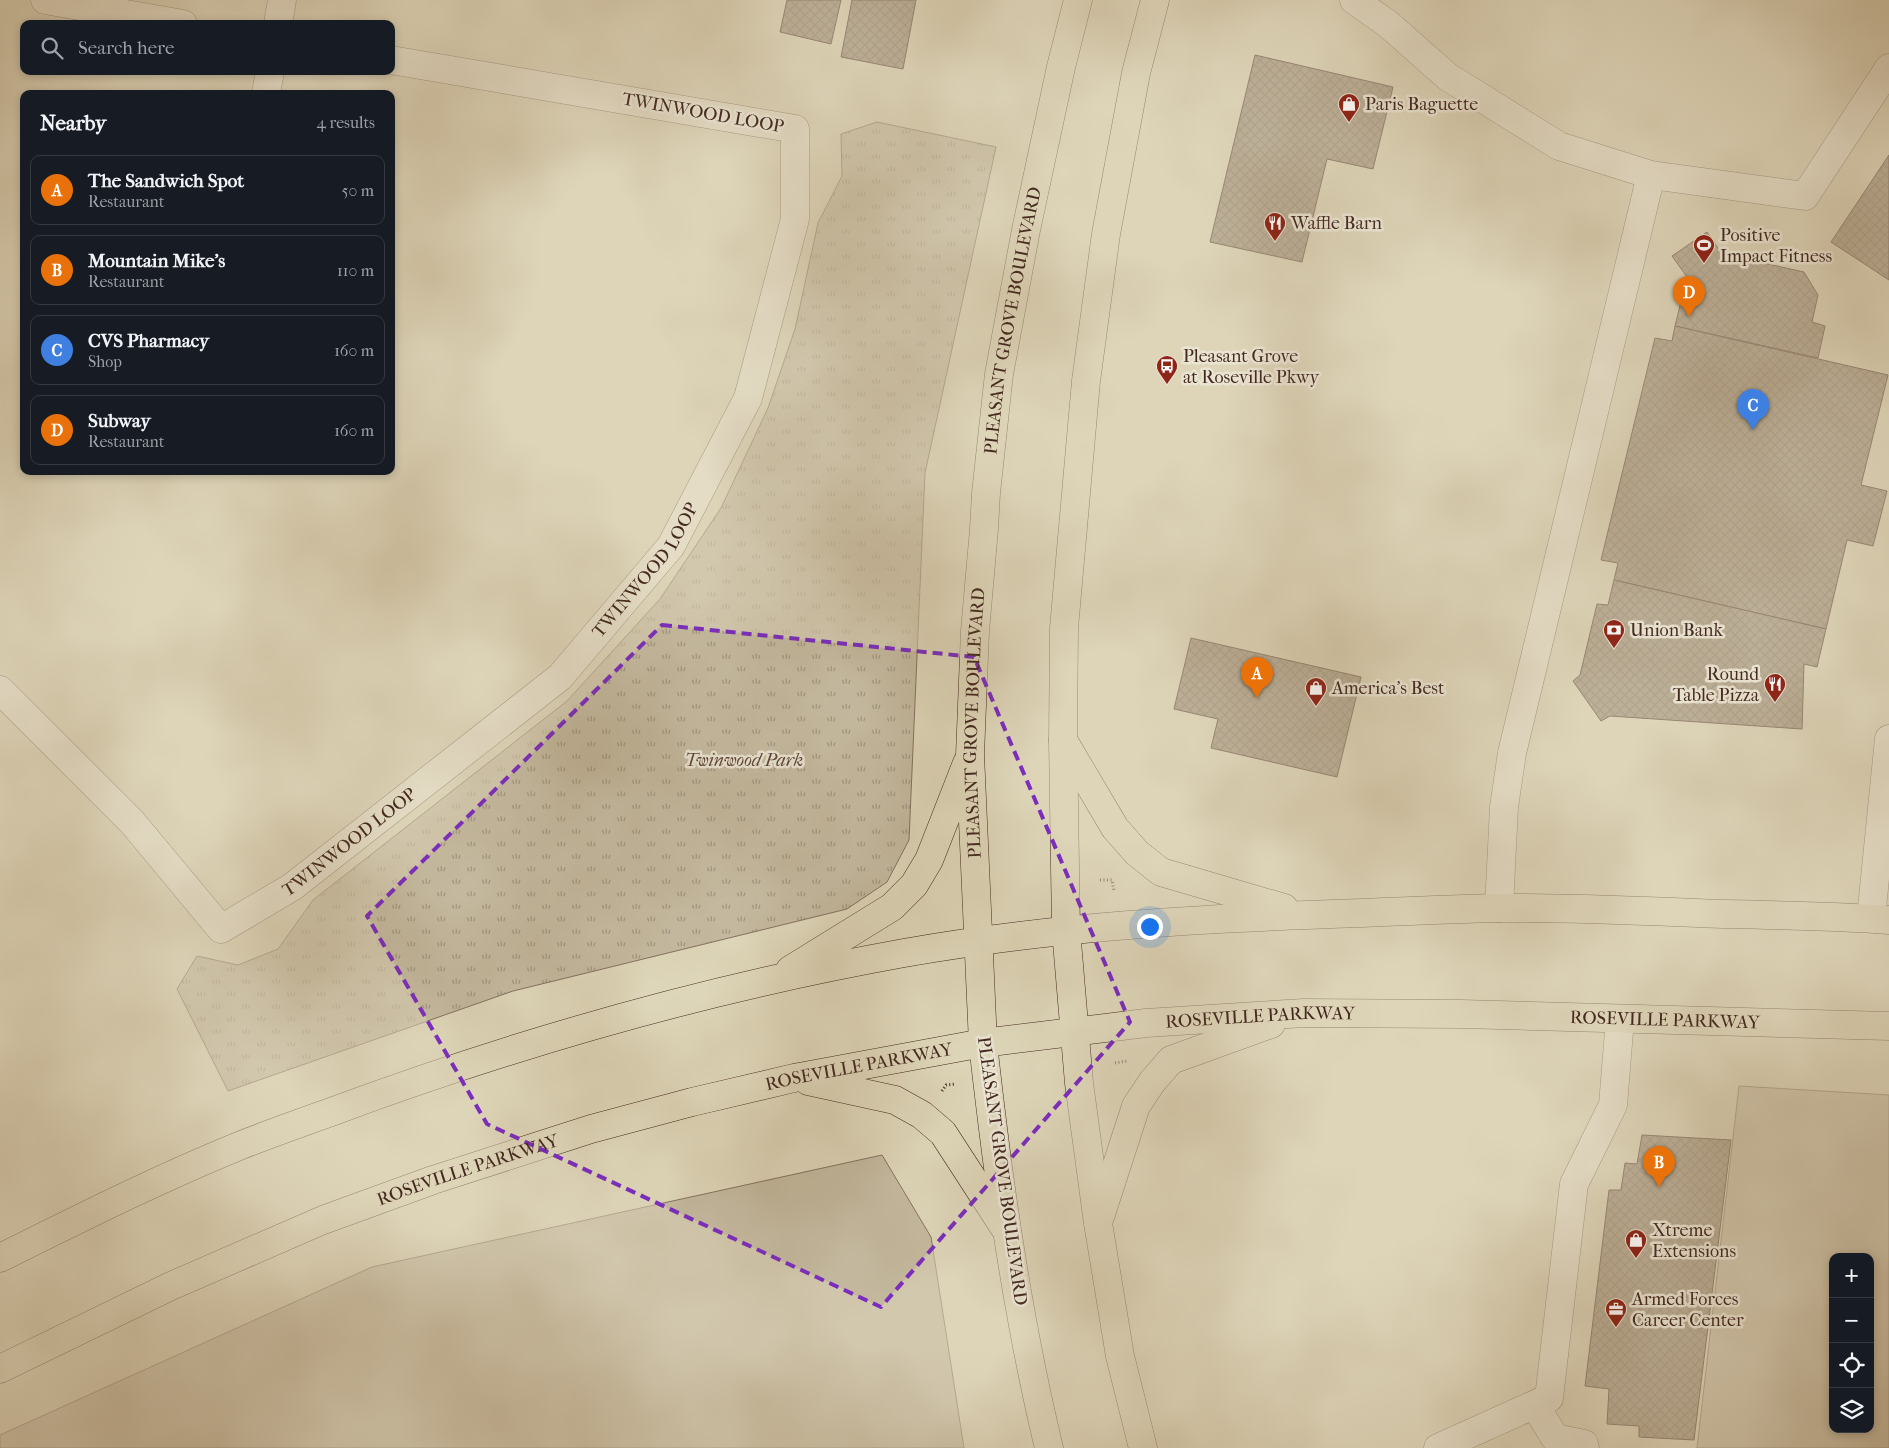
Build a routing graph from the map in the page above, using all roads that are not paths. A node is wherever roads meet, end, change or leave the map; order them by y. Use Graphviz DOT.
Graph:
graph roads {
  1 [pos="45,0"];
  2 [pos="282,0"];
  3 [pos="1078,0"];
  4 [pos="1154,0"];
  5 [pos="1354,0"];
  6 [pos="160,20"];
  7 [pos="279,20"];
  8 [pos="395,61"];
  9 [pos="1889,68"];
  10 [pos="269,75"];
  11 [pos="267,90"];
  12 [pos="1652,175"];
  13 [pos="0,690"];
  14 [pos="1889,739"];
  15 [pos="1063,740"];
  16 [pos="970,755"];
  17 [pos="1499,908"];
  18 [pos="1304,914"];
  19 [pos="1880,919"];
  20 [pos="1066,930"];
  21 [pos="979,940"];
  22 [pos="773,980"];
  23 [pos="1304,1013"];
  24 [pos="1620,1019"];
  25 [pos="1889,1026"];
  26 [pos="1074,1032"];
  27 [pos="983,1043"];
  28 [pos="794,1078"];
  29 [pos="1098,1224"];
  30 [pos="1007,1232"];
  31 [pos="0,1258"];
  32 [pos="0,1369"];
  33 [pos="1535,1405"];
  34 [pos="1553,1443"];
  35 [pos="1586,1447"];
  36 [pos="1049,1448"];
  37 [pos="1143,1448"];
  38 [pos="1438,1448"];
  1 -- 6 [label="street"];
  2 -- 7 [label="street"];
  3 -- 16 [label="main road, PLEASANT GROVE BOULEVARD"];
  4 -- 15 [label="main road"];
  5 -- 12 [label="street"];
  8 -- 13 [label="street, TWINWOOD LOOP"];
  9 -- 12 [label="street"];
  10 -- 11 [label="street"];
  12 -- 17 [label="street"];
  14 -- 19 [label="street"];
  15 -- 18 [label="main road"];
  15 -- 20 [label="main road"];
  16 -- 21 [label="main road, PLEASANT GROVE BOULEVARD"];
  16 -- 22 [label="main road"];
  17 -- 18 [label="main road"];
  17 -- 19 [label="main road"];
  18 -- 20 [label="main road"];
  20 -- 21 [label="main road"];
  20 -- 26 [label="main road"];
  21 -- 22 [label="main road"];
  21 -- 27 [label="main road, PLEASANT GROVE BOULEVARD"];
  22 -- 31 [label="main road"];
  23 -- 24 [label="main road, ROSEVILLE PARKWAY"];
  23 -- 26 [label="main road, ROSEVILLE PARKWAY"];
  23 -- 29 [label="main road"];
  24 -- 25 [label="main road, ROSEVILLE PARKWAY"];
  24 -- 33 [label="street"];
  26 -- 27 [label="main road, ROSEVILLE PARKWAY"];
  26 -- 29 [label="main road"];
  27 -- 28 [label="main road, ROSEVILLE PARKWAY"];
  27 -- 30 [label="main road, PLEASANT GROVE BOULEVARD"];
  28 -- 30 [label="main road"];
  28 -- 32 [label="main road, ROSEVILLE PARKWAY"];
  29 -- 37 [label="main road"];
  30 -- 36 [label="main road, PLEASANT GROVE BOULEVARD"];
  33 -- 34 [label="street"];
  33 -- 38 [label="street"];
  34 -- 35 [label="street"];
}
